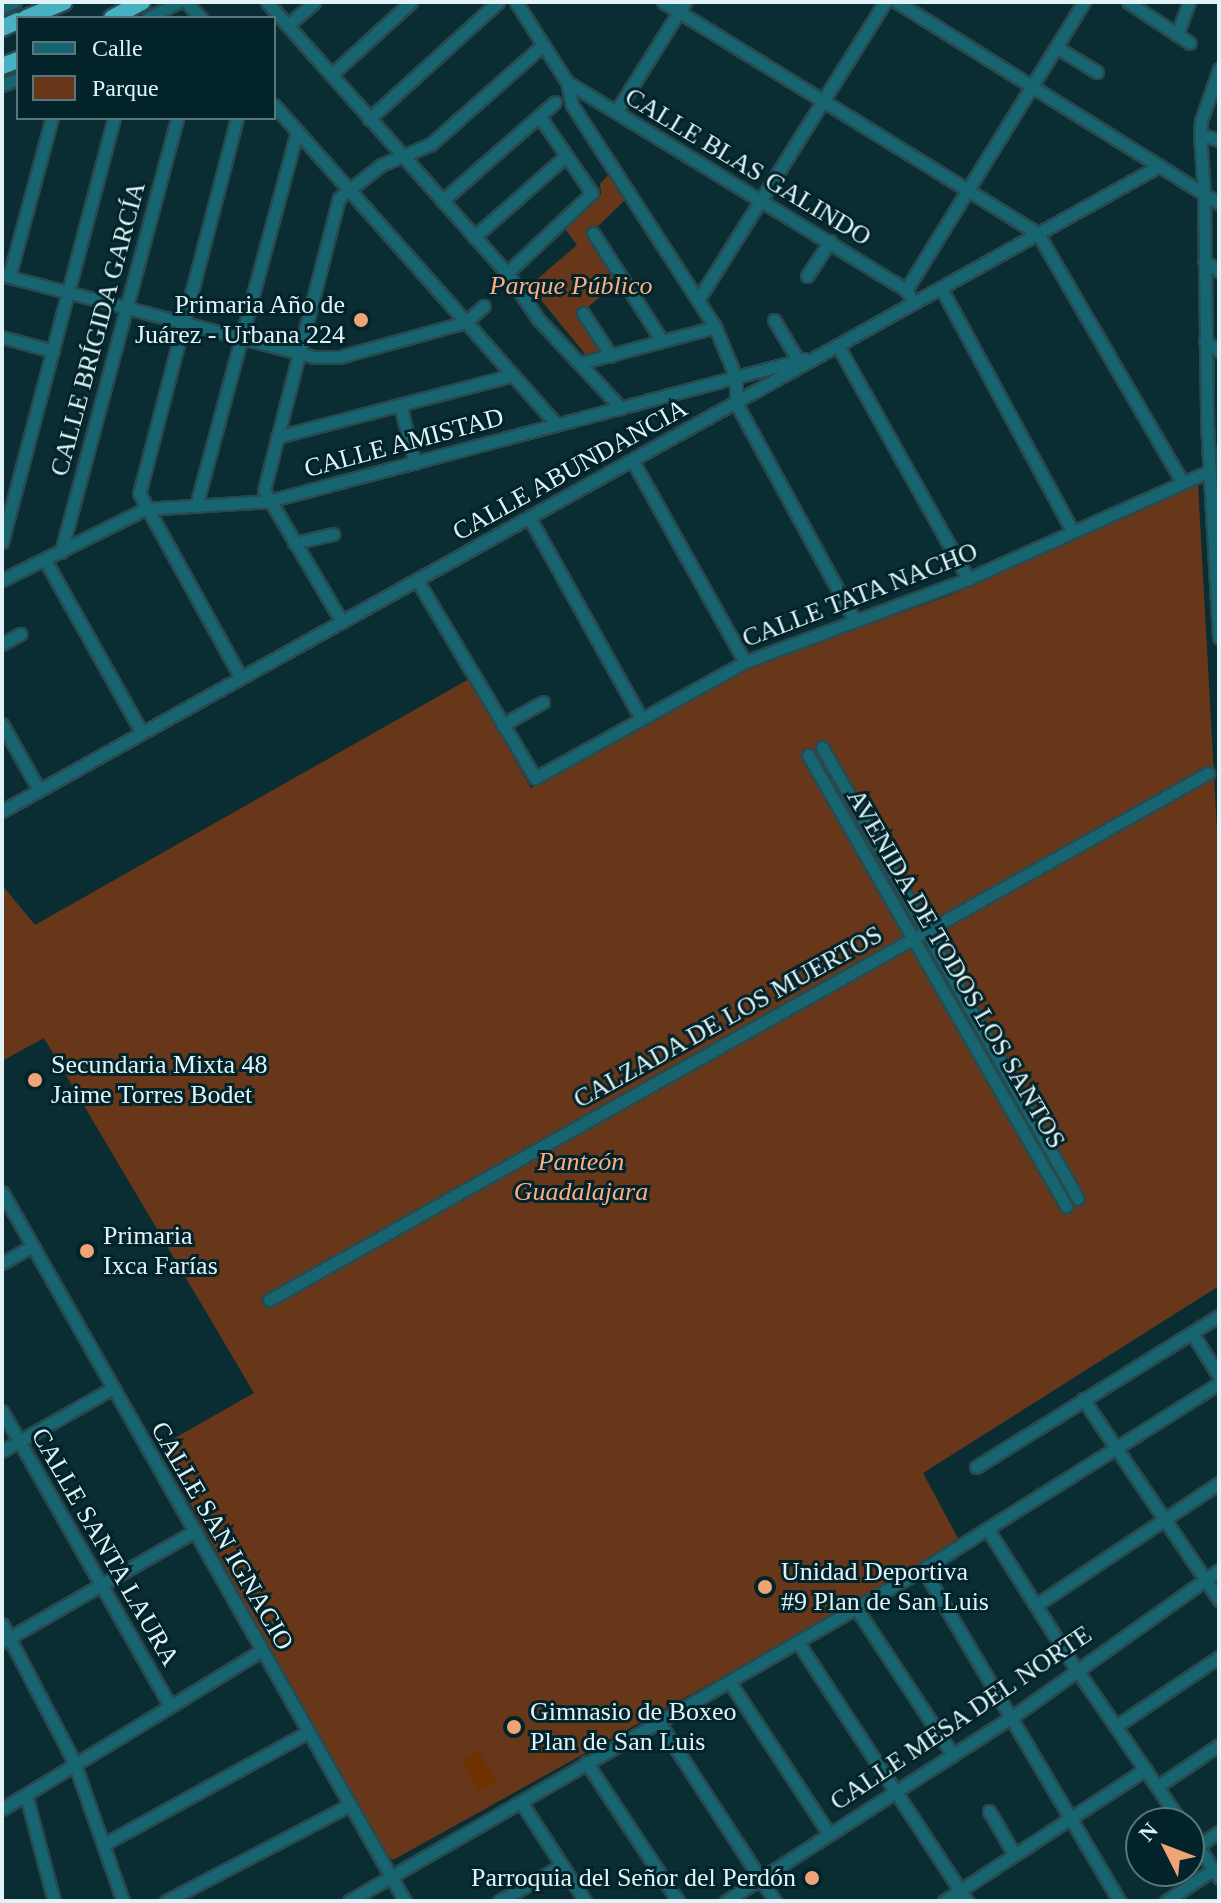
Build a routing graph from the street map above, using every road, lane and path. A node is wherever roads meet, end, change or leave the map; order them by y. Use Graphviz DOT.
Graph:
graph roads {
  1 [pos="15,2"];
  2 [pos="64,2"];
  3 [pos="142,2"];
  4 [pos="178,2"];
  5 [pos="267,2"];
  6 [pos="314,2"];
  7 [pos="411,2"];
  8 [pos="498,2"];
  9 [pos="516,2"];
  10 [pos="663,2"];
  11 [pos="885,2"];
  12 [pos="897,2"];
  13 [pos="1084,2"];
  14 [pos="1128,2"];
  15 [pos="1189,2"];
  16 [pos="2,7"];
  17 [pos="682,7"];
  18 [pos="31,16"];
  19 [pos="116,16"];
  20 [pos="152,16"];
  21 [pos="288,25"];
  22 [pos="1177,35"];
  23 [pos="1190,43"];
  24 [pos="543,45"];
  25 [pos="1056,47"];
  26 [pos="1219,69"];
  27 [pos="1097,72"];
  28 [pos="331,75"];
  29 [pos="567,82"];
  30 [pos="1032,87"];
  31 [pos="823,101"];
  32 [pos="555,102"];
  33 [pos="276,107"];
  34 [pos="616,112"];
  35 [pos="539,116"];
  36 [pos="369,119"];
  37 [pos="51,120"];
  38 [pos="113,120"];
  39 [pos="176,120"];
  40 [pos="236,120"];
  41 [pos="297,131"];
  42 [pos="1200,134"];
  43 [pos="1219,140"];
  44 [pos="402,156"];
  45 [pos="566,156"];
  46 [pos="1159,166"];
  47 [pos="348,189"];
  48 [pos="967,190"];
  49 [pos="1204,194"];
  50 [pos="442,201"];
  51 [pos="760,202"];
  52 [pos="1219,203"];
  53 [pos="593,233"];
  54 [pos="1038,234"];
  55 [pos="474,237"];
  56 [pos="830,241"];
  57 [pos="1204,261"];
  58 [pos="1219,271"];
  59 [pos="507,273"];
  60 [pos="6,276"];
  61 [pos="807,276"];
  62 [pos="941,288"];
  63 [pos="906,290"];
  64 [pos="68,292"];
  65 [pos="698,300"];
  66 [pos="913,303"];
  67 [pos="484,306"];
  68 [pos="126,307"];
  69 [pos="583,313"];
  70 [pos="774,320"];
  71 [pos="466,322"];
  72 [pos="183,323"];
  73 [pos="715,327"];
  74 [pos="2,337"];
  75 [pos="242,338"];
  76 [pos="662,341"];
  77 [pos="1205,341"];
  78 [pos="838,346"];
  79 [pos="53,351"];
  80 [pos="1219,351"];
  81 [pos="300,354"];
  82 [pos="611,356"];
  83 [pos="580,363"];
  84 [pos="800,363"];
  85 [pos="513,375"];
  86 [pos="736,377"];
  87 [pos="736,403"];
  88 [pos="400,405"];
  89 [pos="621,408"];
  90 [pos="1207,423"];
  91 [pos="557,425"];
  92 [pos="1219,431"];
  93 [pos="277,437"];
  94 [pos="632,460"];
  95 [pos="415,463"];
  96 [pos="1210,471"];
  97 [pos="1183,483"];
  98 [pos="269,501"];
  99 [pos="196,506"];
  100 [pos="1215,508"];
  101 [pos="145,509"];
  102 [pos="529,517"];
  103 [pos="1073,532"];
  104 [pos="333,534"];
  105 [pos="2,542"];
  106 [pos="294,543"];
  107 [pos="61,552"];
  108 [pos="45,560"];
  109 [pos="3,577"];
  110 [pos="968,579"];
  111 [pos="417,580"];
  112 [pos="1218,588"];
  113 [pos="855,621"];
  114 [pos="342,622"];
  115 [pos="20,634"];
  116 [pos="1219,638"];
  117 [pos="2,644"];
  118 [pos="745,662"];
  119 [pos="241,678"];
  120 [pos="543,702"];
  121 [pos="641,718"];
  122 [pos="2,724"];
  123 [pos="502,725"];
  124 [pos="142,733"];
  125 [pos="822,747"];
  126 [pos="808,755"];
  127 [pos="1208,773"];
  128 [pos="39,790"];
  129 [pos="2,811"];
  130 [pos="927,931"];
  131 [pos="913,938"];
  132 [pos="2,1192"];
  133 [pos="1078,1199"];
  134 [pos="1066,1206"];
  135 [pos="33,1246"];
  136 [pos="2,1263"];
  137 [pos="269,1300"];
  138 [pos="1219,1316"];
  139 [pos="1192,1333"];
  140 [pos="1219,1376"];
  141 [pos="1219,1383"];
  142 [pos="113,1388"];
  143 [pos="1083,1399"];
  144 [pos="2,1411"];
  145 [pos="19,1441"];
  146 [pos="1117,1448"];
  147 [pos="2,1451"];
  148 [pos="976,1467"];
  149 [pos="1219,1483"];
  150 [pos="1165,1519"];
  151 [pos="988,1530"];
  152 [pos="195,1531"];
  153 [pos="923,1569"];
  154 [pos="1219,1570"];
  155 [pos="1205,1579"];
  156 [pos="101,1586"];
  157 [pos="1219,1600"];
  158 [pos="1036,1605"];
  159 [pos="856,1608"];
  160 [pos="2,1624"];
  161 [pos="6,1640"];
  162 [pos="797,1641"];
  163 [pos="262,1650"];
  164 [pos="1219,1657"];
  165 [pos="1076,1669"];
  166 [pos="729,1681"];
  167 [pos="169,1704"];
  168 [pos="1012,1717"];
  169 [pos="658,1721"];
  170 [pos="1116,1726"];
  171 [pos="308,1732"];
  172 [pos="1219,1745"];
  173 [pos="953,1755"];
  174 [pos="74,1762"];
  175 [pos="586,1762"];
  176 [pos="1146,1769"];
  177 [pos="1158,1786"];
  178 [pos="894,1790"];
  179 [pos="26,1795"];
  180 [pos="521,1802"];
  181 [pos="350,1805"];
  182 [pos="1172,1807"];
  183 [pos="2,1809"];
  184 [pos="989,1811"];
  185 [pos="1071,1819"];
  186 [pos="829,1834"];
  187 [pos="106,1843"];
  188 [pos="1014,1854"];
  189 [pos="1205,1857"];
  190 [pos="561,1866"];
  191 [pos="1216,1874"];
  192 [pos="391,1877"];
  193 [pos="760,1878"];
  194 [pos="963,1896"];
  195 [pos="54,1901"];
  196 [pos="123,1901"];
  197 [pos="166,1901"];
  198 [pos="349,1901"];
  199 [pos="405,1901"];
  200 [pos="499,1901"];
  201 [pos="585,1901"];
  202 [pos="678,1901"];
  203 [pos="726,1901"];
  204 [pos="775,1901"];
  205 [pos="944,1901"];
  206 [pos="1119,1901"];
  207 [pos="1166,1901"];
  1 -- 16 [label="street"];
  2 -- 18 [label="highway"];
  3 -- 19 [label="highway"];
  4 -- 20 [label="street"];
  5 -- 21 [label="street"];
  6 -- 21 [label="street"];
  7 -- 28 [label="street"];
  8 -- 36 [label="street"];
  9 -- 24 [label="street"];
  10 -- 17 [label="street"];
  11 -- 31 [label="street"];
  12 -- 30 [label="street"];
  13 -- 25 [label="street"];
  14 -- 22 [label="street"];
  15 -- 22 [label="street"];
  17 -- 31 [label="street"];
  17 -- 34 [label="street"];
  21 -- 28 [label="street"];
  22 -- 23 [label="street"];
  24 -- 29 [label="street"];
  24 -- 44 [label="street"];
  25 -- 27 [label="street"];
  25 -- 30 [label="street"];
  26 -- 42 [label="street"];
  28 -- 36 [label="street"];
  29 -- 34 [label="street, CALLE BLAS GALINDO"];
  29 -- 65 [label="street"];
  30 -- 46 [label="street"];
  30 -- 48 [label="street"];
  31 -- 48 [label="street"];
  31 -- 51 [label="street"];
  32 -- 35 [label="street"];
  33 -- 41 [label="street"];
  34 -- 51 [label="street, CALLE BLAS GALINDO"];
  35 -- 45 [label="street"];
  35 -- 50 [label="street"];
  36 -- 44 [label="street"];
  37 -- 60 [label="street"];
  38 -- 64 [label="street"];
  39 -- 68 [label="street, CALLE BRÍGIDA GARCÍA"];
  40 -- 72 [label="street"];
  41 -- 47 [label="street"];
  41 -- 75 [label="street"];
  42 -- 43 [label="street"];
  42 -- 49 [label="street"];
  44 -- 47 [label="street"];
  44 -- 50 [label="street"];
  45 -- 55 [label="street"];
  45 -- 59 [label="street"];
  46 -- 49 [label="street"];
  46 -- 54 [label="street, CALLE ABUNDANCIA"];
  47 -- 71 [label="street"];
  47 -- 81 [label="street"];
  48 -- 54 [label="street"];
  48 -- 63 [label="street"];
  49 -- 52 [label="street"];
  49 -- 57 [label="street"];
  50 -- 55 [label="street"];
  51 -- 56 [label="street, CALLE BLAS GALINDO"];
  51 -- 65 [label="street"];
  53 -- 76 [label="street"];
  54 -- 62 [label="street, CALLE ABUNDANCIA"];
  54 -- 97 [label="street"];
  55 -- 59 [label="street"];
  56 -- 61 [label="street"];
  56 -- 63 [label="street, CALLE BLAS GALINDO"];
  57 -- 58 [label="street"];
  57 -- 77 [label="street"];
  59 -- 83 [label="street"];
  60 -- 64 [label="street"];
  62 -- 66 [label="street, CALLE ABUNDANCIA"];
  62 -- 103 [label="street"];
  63 -- 66 [label="street"];
  64 -- 68 [label="street"];
  64 -- 79 [label="street"];
  65 -- 73 [label="street"];
  66 -- 78 [label="street, CALLE ABUNDANCIA"];
  67 -- 71 [label="street"];
  68 -- 72 [label="street"];
  68 -- 107 [label="street, CALLE BRÍGIDA GARCÍA"];
  69 -- 82 [label="street"];
  70 -- 84 [label="street"];
  71 -- 81 [label="street"];
  71 -- 85 [label="street"];
  72 -- 75 [label="street"];
  72 -- 101 [label="street"];
  73 -- 76 [label="street"];
  73 -- 86 [label="street"];
  74 -- 79 [label="street"];
  75 -- 81 [label="street"];
  75 -- 99 [label="street"];
  76 -- 82 [label="street"];
  77 -- 80 [label="street"];
  77 -- 90 [label="street"];
  78 -- 84 [label="street, CALLE ABUNDANCIA"];
  78 -- 110 [label="street"];
  79 -- 105 [label="street"];
  81 -- 93 [label="street"];
  82 -- 83 [label="street"];
  83 -- 89 [label="street"];
  84 -- 86 [label="street, CALLE AMISTAD"];
  84 -- 87 [label="street, CALLE ABUNDANCIA"];
  85 -- 88 [label="street"];
  85 -- 91 [label="street"];
  86 -- 87 [label="street"];
  86 -- 89 [label="street, CALLE AMISTAD"];
  87 -- 94 [label="street, CALLE ABUNDANCIA"];
  87 -- 113 [label="street"];
  88 -- 93 [label="street"];
  88 -- 95 [label="street"];
  89 -- 91 [label="street, CALLE AMISTAD"];
  90 -- 92 [label="street"];
  90 -- 96 [label="street"];
  91 -- 95 [label="street, CALLE AMISTAD"];
  93 -- 98 [label="street"];
  94 -- 102 [label="street, CALLE ABUNDANCIA"];
  94 -- 118 [label="street"];
  95 -- 98 [label="street, CALLE AMISTAD"];
  96 -- 97 [label="street, CALLE TATA NACHO"];
  96 -- 100 [label="street"];
  97 -- 103 [label="street, CALLE TATA NACHO"];
  98 -- 99 [label="street, CALLE AMISTAD"];
  98 -- 106 [label="street"];
  99 -- 101 [label="street, CALLE AMISTAD"];
  100 -- 112 [label="street"];
  101 -- 107 [label="street, CALLE AMISTAD"];
  101 -- 119 [label="street"];
  102 -- 111 [label="street, CALLE ABUNDANCIA"];
  102 -- 121 [label="street"];
  103 -- 110 [label="street, CALLE TATA NACHO"];
  104 -- 106 [label="street"];
  106 -- 114 [label="street"];
  107 -- 108 [label="street, CALLE AMISTAD"];
  108 -- 109 [label="street, CALLE AMISTAD"];
  108 -- 124 [label="street"];
  110 -- 113 [label="street, CALLE TATA NACHO"];
  111 -- 114 [label="street, CALLE ABUNDANCIA"];
  111 -- 123 [label="street"];
  112 -- 116 [label="street"];
  113 -- 118 [label="street, CALLE TATA NACHO"];
  114 -- 119 [label="street, CALLE ABUNDANCIA"];
  115 -- 117 [label="street"];
  118 -- 121 [label="street, CALLE TATA NACHO"];
  119 -- 124 [label="street, CALLE ABUNDANCIA"];
  120 -- 123 [label="street"];
  121 -- 123 [label="street, CALLE TATA NACHO"];
  122 -- 128 [label="street"];
  124 -- 128 [label="street, CALLE ABUNDANCIA"];
  125 -- 130 [label="street, AVENIDA DE TODOS LOS SANTOS"];
  126 -- 131 [label="street, AVENIDA DE TODOS LOS SANTOS"];
  127 -- 130 [label="street, CALZADA DE LOS MUERTOS"];
  128 -- 129 [label="street, CALLE ABUNDANCIA"];
  130 -- 131 [label="street, CALZADA DE LOS MUERTOS"];
  130 -- 133 [label="street, AVENIDA DE TODOS LOS SANTOS"];
  131 -- 134 [label="street, AVENIDA DE TODOS LOS SANTOS"];
  131 -- 137 [label="street, CALZADA DE LOS MUERTOS"];
  132 -- 135 [label="street, CALLE SAN IGNACIO"];
  135 -- 136 [label="street"];
  135 -- 142 [label="street, CALLE SAN IGNACIO"];
  138 -- 139 [label="street"];
  139 -- 140 [label="street"];
  139 -- 143 [label="street"];
  141 -- 146 [label="street"];
  142 -- 145 [label="street"];
  142 -- 152 [label="street, CALLE SAN IGNACIO"];
  143 -- 146 [label="street"];
  143 -- 148 [label="street"];
  144 -- 145 [label="street, CALLE SANTA LAURA"];
  145 -- 147 [label="street"];
  145 -- 156 [label="street, CALLE SANTA LAURA"];
  146 -- 150 [label="street"];
  146 -- 151 [label="street"];
  149 -- 150 [label="street"];
  150 -- 155 [label="street"];
  150 -- 158 [label="street"];
  151 -- 153 [label="street"];
  151 -- 158 [label="street"];
  152 -- 156 [label="street"];
  152 -- 163 [label="street, CALLE SAN IGNACIO"];
  153 -- 159 [label="street"];
  153 -- 168 [label="street"];
  154 -- 155 [label="street, CALLE MESA DEL NORTE"];
  155 -- 157 [label="street"];
  155 -- 165 [label="street, CALLE MESA DEL NORTE"];
  156 -- 161 [label="street"];
  156 -- 167 [label="street, CALLE SANTA LAURA"];
  158 -- 165 [label="street"];
  159 -- 162 [label="street"];
  159 -- 173 [label="street"];
  160 -- 161 [label="street"];
  161 -- 174 [label="street"];
  162 -- 166 [label="street"];
  162 -- 178 [label="street"];
  163 -- 167 [label="street"];
  163 -- 171 [label="street, CALLE SAN IGNACIO"];
  164 -- 170 [label="street"];
  165 -- 168 [label="street, CALLE MESA DEL NORTE"];
  165 -- 170 [label="street"];
  166 -- 169 [label="street"];
  166 -- 186 [label="street"];
  167 -- 174 [label="street"];
  168 -- 173 [label="street, CALLE MESA DEL NORTE"];
  168 -- 185 [label="street"];
  169 -- 175 [label="street"];
  169 -- 193 [label="street"];
  170 -- 176 [label="street"];
  171 -- 181 [label="street, CALLE SAN IGNACIO"];
  171 -- 187 [label="street"];
  172 -- 177 [label="street"];
  173 -- 178 [label="street, CALLE MESA DEL NORTE"];
  174 -- 179 [label="street"];
  174 -- 187 [label="street"];
  175 -- 180 [label="street"];
  175 -- 202 [label="street"];
  176 -- 177 [label="street"];
  176 -- 185 [label="street"];
  177 -- 182 [label="street"];
  178 -- 186 [label="street, CALLE MESA DEL NORTE"];
  178 -- 194 [label="street"];
  179 -- 183 [label="street"];
  179 -- 195 [label="street"];
  180 -- 190 [label="street"];
  180 -- 192 [label="street"];
  181 -- 192 [label="street, CALLE SAN IGNACIO"];
  181 -- 197 [label="street"];
  184 -- 188 [label="street"];
  185 -- 188 [label="street"];
  185 -- 206 [label="street"];
  186 -- 193 [label="street, CALLE MESA DEL NORTE"];
  187 -- 196 [label="street"];
  188 -- 194 [label="street"];
  189 -- 191 [label="street"];
  190 -- 200 [label="street"];
  190 -- 201 [label="street"];
  191 -- 207 [label="street"];
  192 -- 198 [label="street"];
  192 -- 199 [label="street, CALLE SAN IGNACIO"];
  193 -- 203 [label="street, CALLE MESA DEL NORTE"];
  193 -- 204 [label="street"];
  194 -- 205 [label="street"];
}
